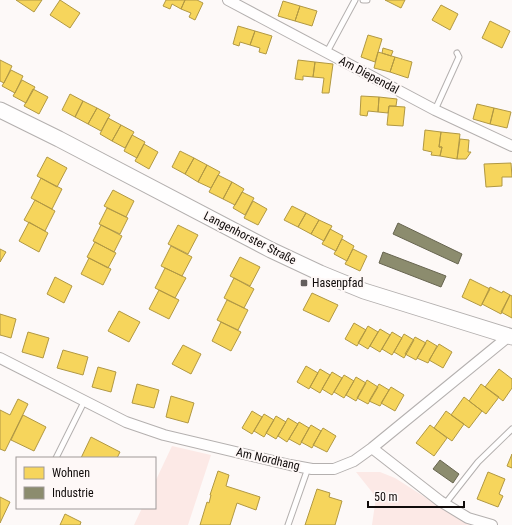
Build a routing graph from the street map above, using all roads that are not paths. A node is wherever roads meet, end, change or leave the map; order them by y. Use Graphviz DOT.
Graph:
graph roads {
  1 [pos="355,0"];
  2 [pos="363,0"];
  3 [pos="367,0"];
  4 [pos="234,1"];
  5 [pos="326,52"];
  6 [pos="457,53"];
  7 [pos="0,110"];
  8 [pos="435,110"];
  9 [pos="512,146"];
  10 [pos="511,336"];
  11 [pos="0,358"];
  12 [pos="84,402"];
  13 [pos="512,429"];
  14 [pos="372,448"];
  15 [pos="56,457"];
  16 [pos="308,468"];
  17 [pos="445,504"];
  18 [pos="288,525"];
  19 [pos="492,525"];
  1 -- 5 [label="lane"];
  2 -- 3 [label="lane"];
  4 -- 5 [label="street, Am Diependal"];
  5 -- 8 [label="street, Am Diependal"];
  6 -- 8 [label="lane"];
  7 -- 10 [label="street, Langenhorster Straße"];
  8 -- 9 [label="street, Am Diependal"];
  10 -- 14 [label="street, Am Nordhang"];
  11 -- 12 [label="street, Am Nordhang"];
  12 -- 15 [label="lane"];
  12 -- 16 [label="street, Am Nordhang"];
  13 -- 17 [label="lane"];
  14 -- 16 [label="street, Am Nordhang"];
  14 -- 17 [label="street"];
  16 -- 18 [label="lane"];
  17 -- 19 [label="street"];
}
